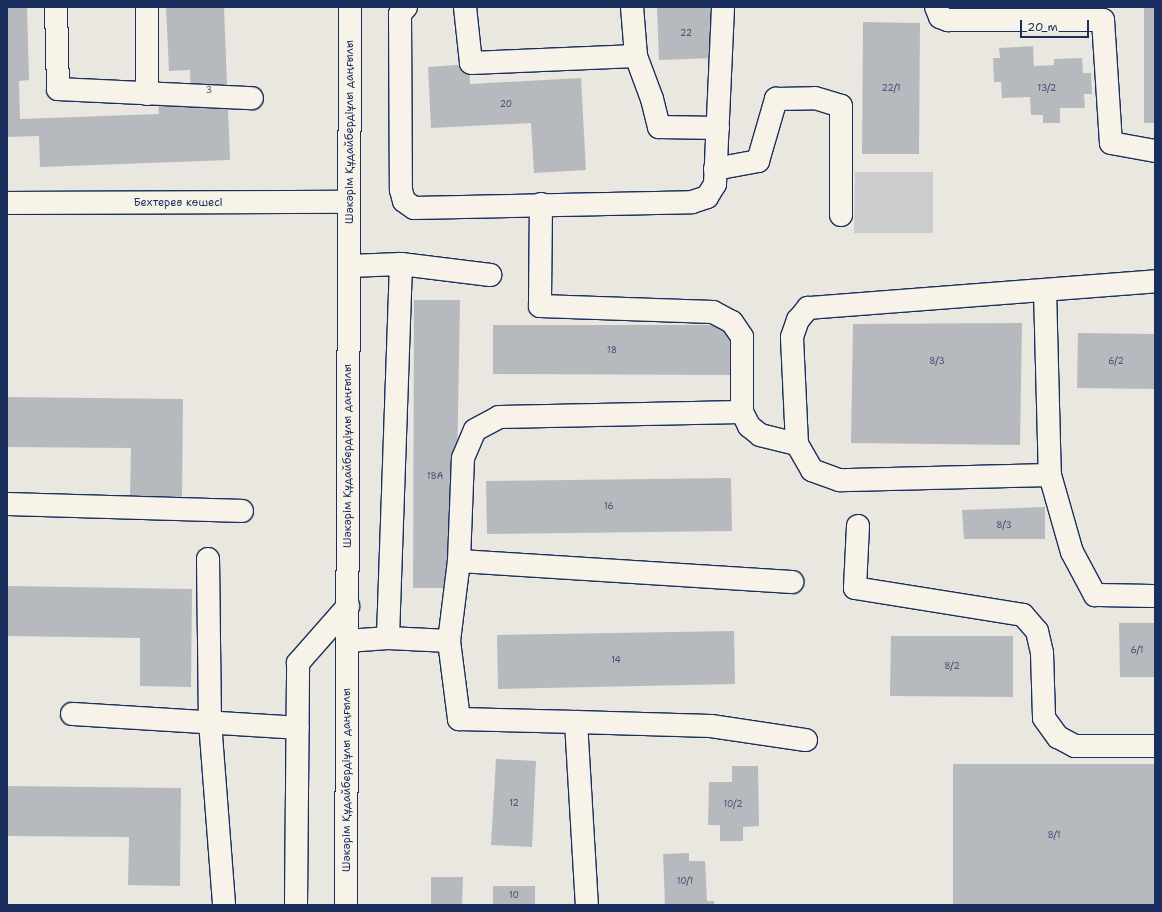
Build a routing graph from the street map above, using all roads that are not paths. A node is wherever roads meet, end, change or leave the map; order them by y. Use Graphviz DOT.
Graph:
graph roads {
  1 [pos="56,7"];
  2 [pos="147,7"];
  3 [pos="350,7"];
  4 [pos="406,7"];
  5 [pos="465,7"];
  6 [pos="632,7"];
  7 [pos="724,7"];
  8 [pos="936,7"];
  9 [pos="1103,14"];
  10 [pos="636,56"];
  11 [pos="148,94"];
  12 [pos="252,98"];
  13 [pos="718,128"];
  14 [pos="1155,152"];
  15 [pos="716,169"];
  16 [pos="349,202"];
  17 [pos="7,203"];
  18 [pos="541,204"];
  19 [pos="841,215"];
  20 [pos="401,264"];
  21 [pos="349,266"];
  22 [pos="490,275"];
  23 [pos="1155,281"];
  24 [pos="1045,290"];
  25 [pos="742,412"];
  26 [pos="796,444"];
  27 [pos="1050,476"];
  28 [pos="7,504"];
  29 [pos="242,511"];
  30 [pos="858,526"];
  31 [pos="208,559"];
  32 [pos="459,561"];
  33 [pos="792,582"];
  34 [pos="1155,596"];
  35 [pos="348,606"];
  36 [pos="388,638"];
  37 [pos="348,641"];
  38 [pos="449,641"];
  39 [pos="72,714"];
  40 [pos="210,722"];
  41 [pos="576,722"];
  42 [pos="298,728"];
  43 [pos="806,740"];
  44 [pos="1155,746"];
  45 [pos="224,905"];
  46 [pos="296,905"];
  47 [pos="346,905"];
  48 [pos="586,905"];
  1 -- 11 [label="main road"];
  2 -- 11 [label="main road"];
  3 -- 16 [label="main road, Шәкәрім Құдайбердіұлы даңғылы"];
  4 -- 18 [label="main road"];
  5 -- 10 [label="main road"];
  6 -- 10 [label="main road"];
  7 -- 13 [label="main road"];
  8 -- 9 [label="main road"];
  9 -- 14 [label="main road"];
  10 -- 13 [label="main road"];
  11 -- 12 [label="main road"];
  13 -- 15 [label="main road"];
  15 -- 18 [label="main road"];
  15 -- 19 [label="main road"];
  16 -- 17 [label="main road, Бехтерев көшесі"];
  16 -- 21 [label="main road, Шәкәрім Құдайбердіұлы даңғылы"];
  18 -- 25 [label="main road"];
  20 -- 21 [label="main road"];
  20 -- 22 [label="main road"];
  20 -- 36 [label="main road"];
  21 -- 35 [label="main road, Шәкәрім Құдайбердіұлы даңғылы"];
  23 -- 24 [label="main road"];
  24 -- 26 [label="main road"];
  24 -- 27 [label="main road"];
  25 -- 26 [label="main road"];
  25 -- 32 [label="main road"];
  26 -- 27 [label="main road"];
  27 -- 34 [label="main road"];
  28 -- 29 [label="main road"];
  30 -- 44 [label="main road"];
  31 -- 40 [label="main road"];
  32 -- 33 [label="main road"];
  32 -- 38 [label="main road"];
  35 -- 37 [label="main road, Шәкәрім Құдайбердіұлы даңғылы"];
  35 -- 42 [label="main road"];
  36 -- 37 [label="main road"];
  36 -- 38 [label="main road"];
  37 -- 47 [label="main road, Шәкәрім Құдайбердіұлы даңғылы"];
  38 -- 41 [label="main road"];
  39 -- 40 [label="main road"];
  40 -- 42 [label="main road"];
  40 -- 45 [label="main road"];
  41 -- 43 [label="main road"];
  41 -- 48 [label="main road"];
  42 -- 46 [label="main road"];
}
